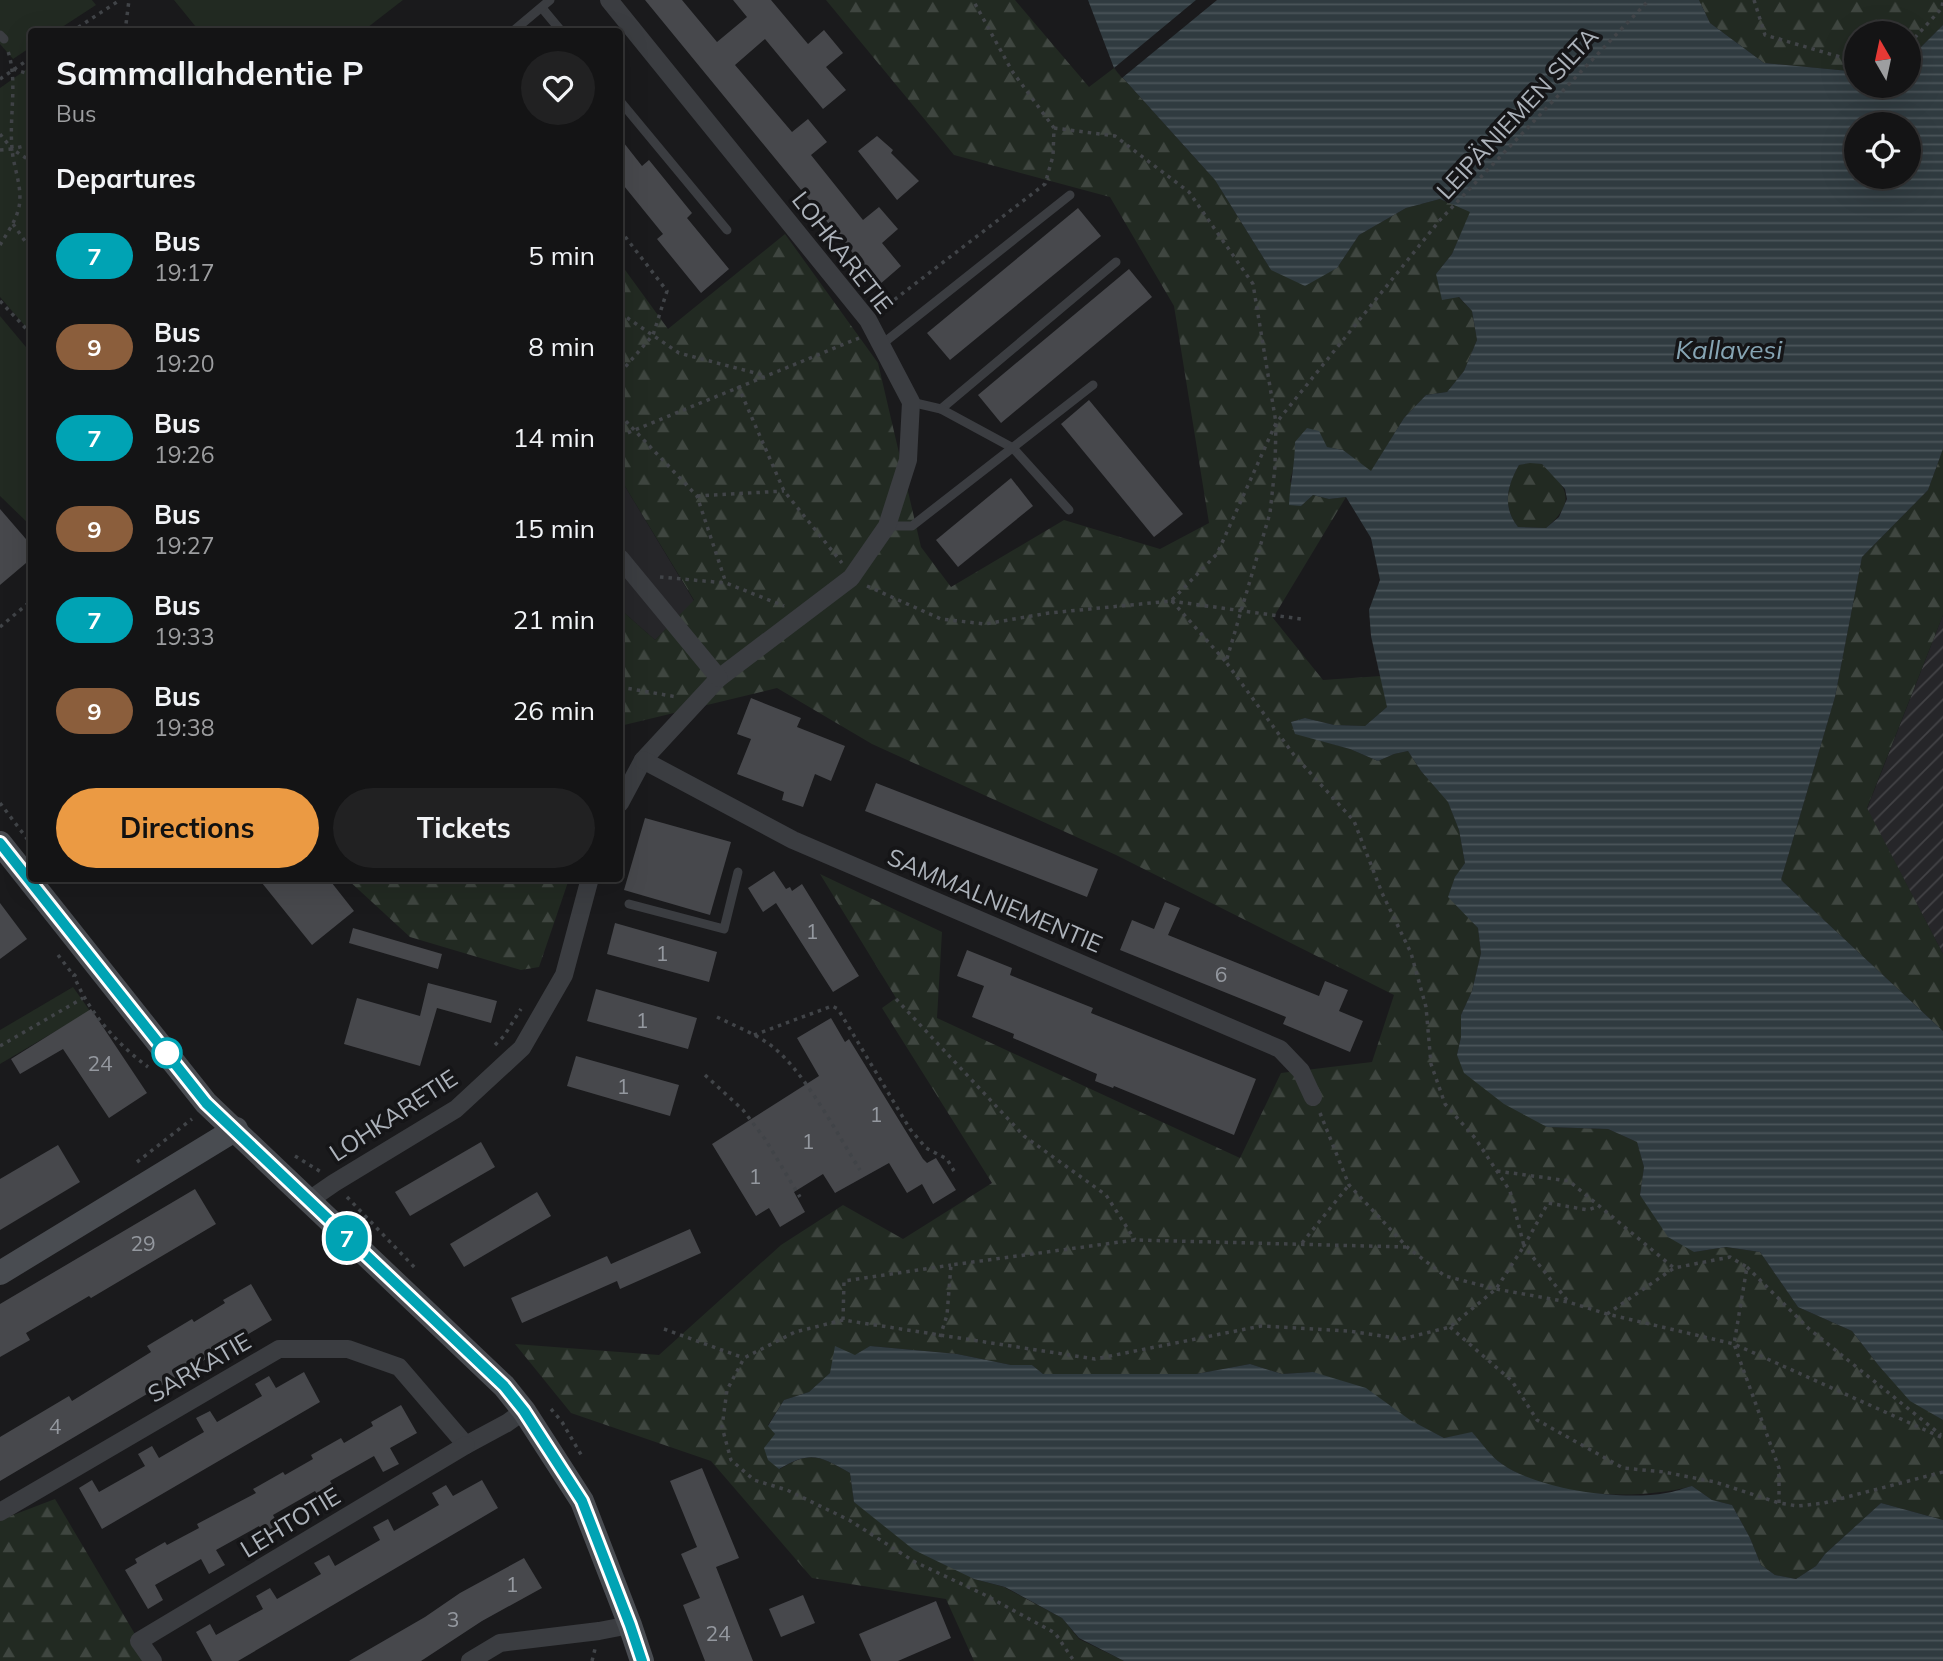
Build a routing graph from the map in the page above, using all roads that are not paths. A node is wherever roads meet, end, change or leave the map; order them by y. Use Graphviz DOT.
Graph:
graph roads {
  1 [pos="551,0"];
  2 [pos="609,0"];
  3 [pos="542,8"];
  4 [pos="517,28"];
  5 [pos="559,28"];
  6 [pos="623,105"];
  7 [pos="1070,195"];
  8 [pos="727,230"];
  9 [pos="1116,262"];
  10 [pos="881,345"];
  11 [pos="1093,385"];
  12 [pos="911,402"];
  13 [pos="941,409"];
  14 [pos="1013,448"];
  15 [pos="1069,510"];
  16 [pos="887,526"];
  17 [pos="623,562"];
  18 [pos="719,678"];
  19 [pos="643,760"];
  20 [pos="623,797"];
  21 [pos="0,843"];
  22 [pos="738,872"];
  23 [pos="28,878"];
  24 [pos="31,882"];
  25 [pos="589,882"];
  26 [pos="629,904"];
  27 [pos="1313,1097"];
  28 [pos="236,1129"];
  29 [pos="308,1202"];
  30 [pos="0,1273"];
  31 [pos="524,1411"];
  32 [pos="466,1445"];
  33 [pos="0,1512"];
  34 [pos="630,1625"];
  35 [pos="153,1661"];
  36 [pos="470,1661"];
  37 [pos="642,1661"];
  1 -- 3 [label="lane"];
  2 -- 10 [label="street, LOHKARETIE"];
  3 -- 4 [label="lane"];
  3 -- 5 [label="lane"];
  6 -- 8 [label="lane"];
  7 -- 10 [label="lane"];
  9 -- 13 [label="lane"];
  10 -- 12 [label="street, LOHKARETIE"];
  11 -- 14 [label="lane"];
  12 -- 13 [label="lane"];
  12 -- 16 [label="street"];
  13 -- 14 [label="lane"];
  14 -- 15 [label="lane"];
  14 -- 16 [label="lane"];
  16 -- 18 [label="street"];
  17 -- 18 [label="street"];
  18 -- 19 [label="street"];
  19 -- 20 [label="street"];
  19 -- 27 [label="street, SAMMALNIEMENTIE"];
  21 -- 23 [label="street"];
  22 -- 26 [label="lane"];
  24 -- 28 [label="street"];
  25 -- 29 [label="street, LOHKARETIE"];
  28 -- 29 [label="street"];
  28 -- 30 [label="street"];
  29 -- 31 [label="street"];
  31 -- 32 [label="street"];
  31 -- 34 [label="street"];
  32 -- 33 [label="street, SARKATIE"];
  32 -- 35 [label="street, LEHTOTIE"];
  34 -- 36 [label="street"];
  34 -- 37 [label="street"];
}
